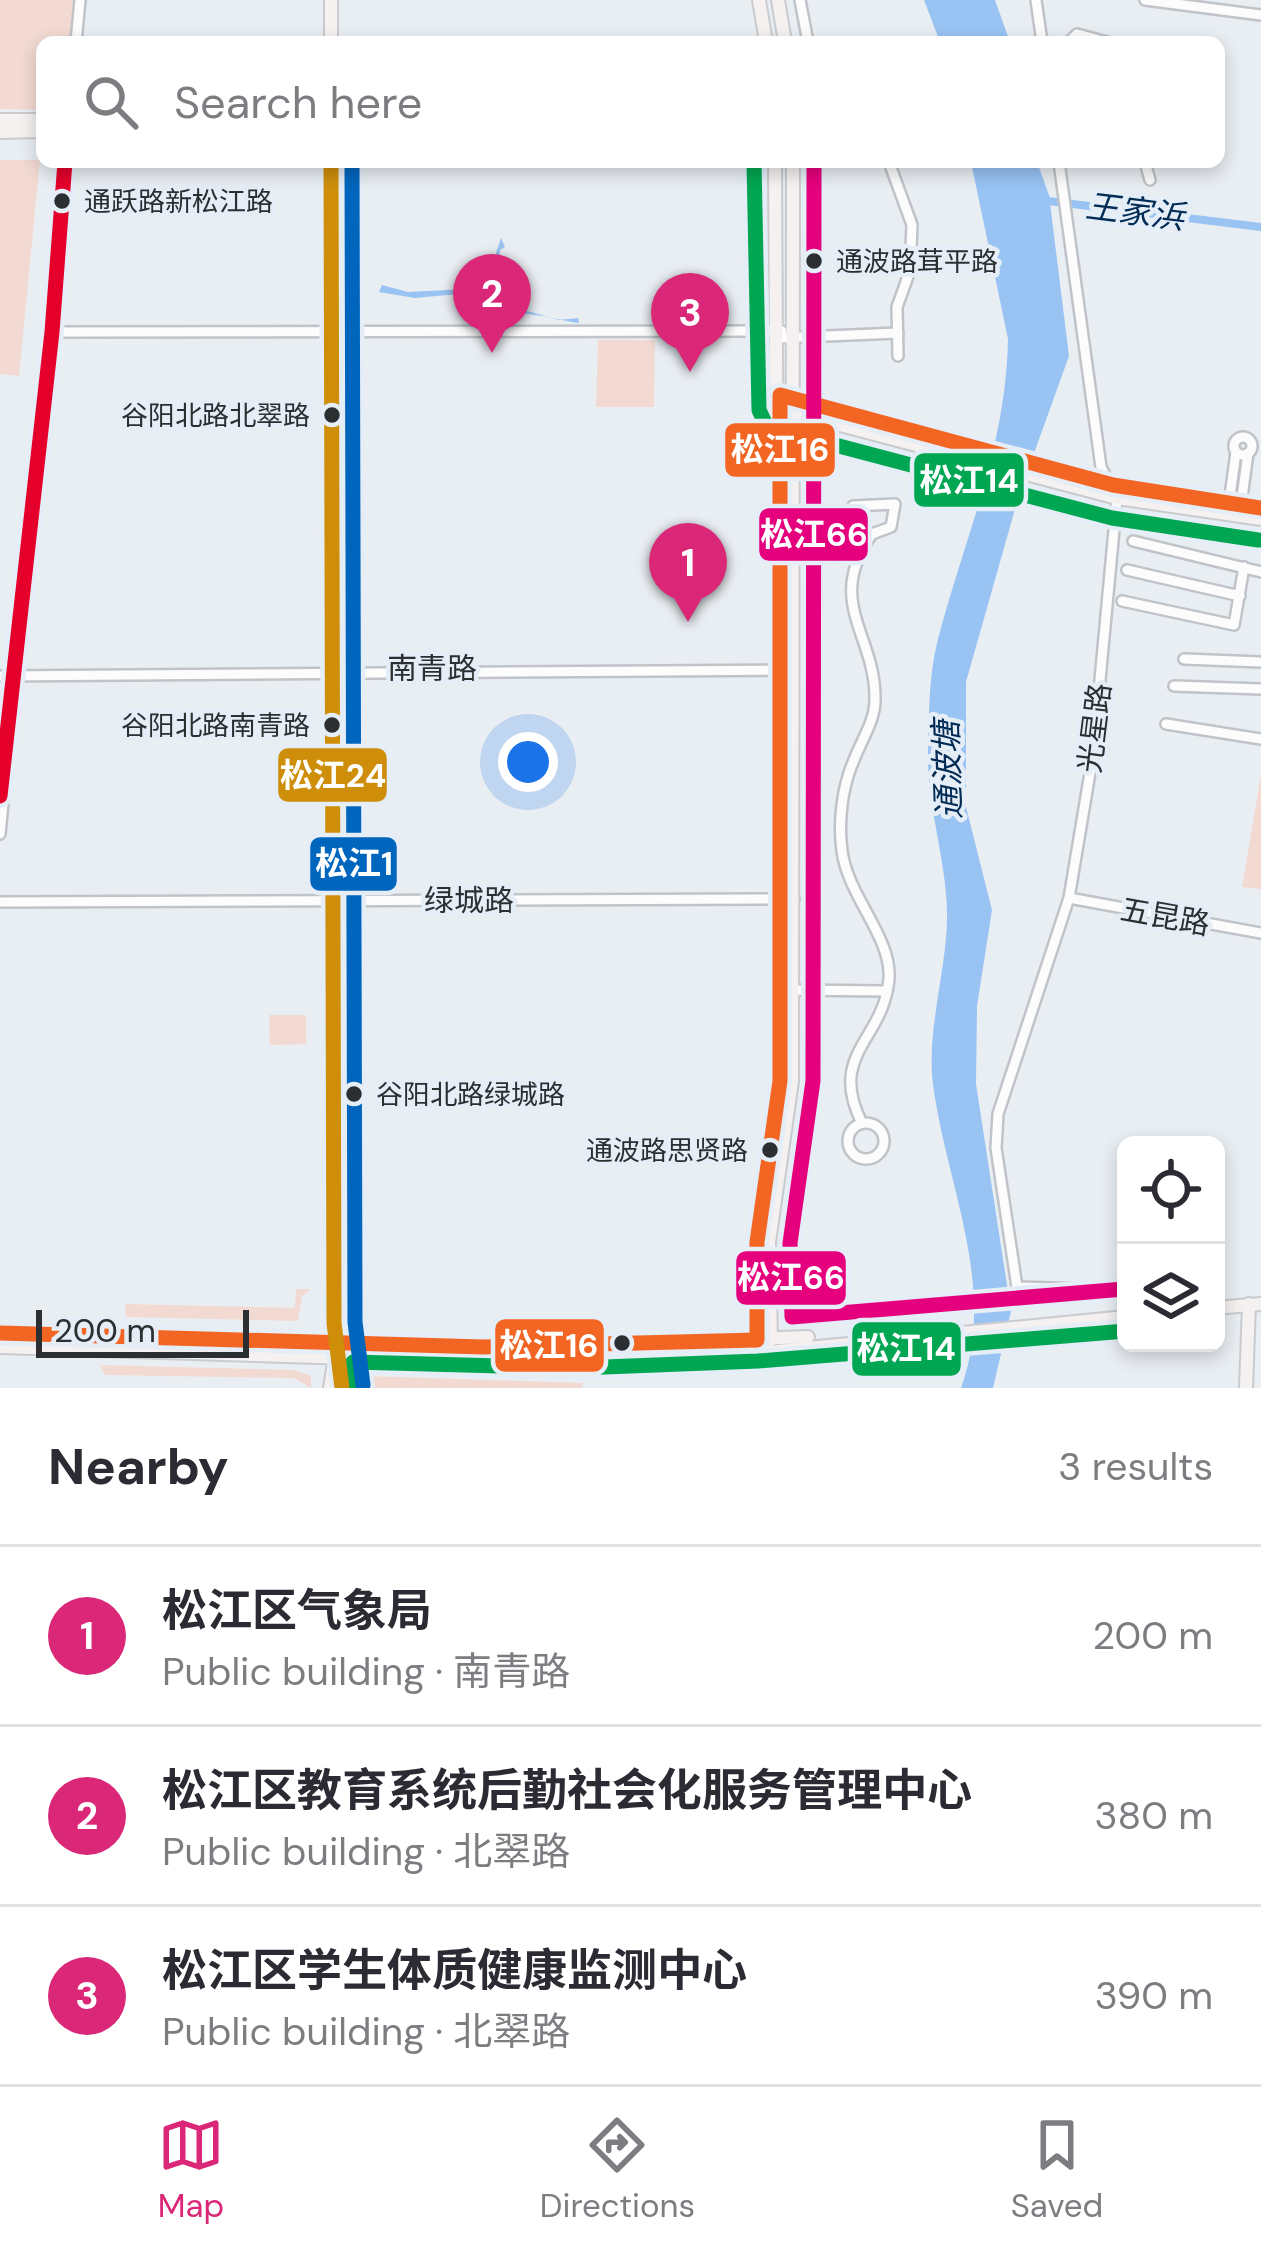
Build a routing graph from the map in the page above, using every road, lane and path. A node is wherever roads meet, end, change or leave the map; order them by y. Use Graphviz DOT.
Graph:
graph roads {
  1 [pos="80,0"];
  2 [pos="332,0"];
  3 [pos="759,0"];
  4 [pos="778,0"];
  5 [pos="800,0"];
  6 [pos="1036,0"];
  7 [pos="1145,0"];
  8 [pos="1261,15"];
  9 [pos="77,36"];
  10 [pos="331,36"];
  11 [pos="765,36"];
  12 [pos="784,36"];
  13 [pos="807,36"];
  14 [pos="1041,36"];
  15 [pos="0,119"];
  16 [pos="36,120"];
  17 [pos="36,131"];
  18 [pos="0,132"];
  19 [pos="65,168"];
  20 [pos="331,168"];
  21 [pos="775,168"];
  22 [pos="793,168"];
  23 [pos="891,168"];
  24 [pos="1060,168"];
  25 [pos="1147,168"];
  26 [pos="1150,180"];
  27 [pos="335,331"];
  28 [pos="52,332"];
  29 [pos="898,333"];
  30 [pos="786,334"];
  31 [pos="898,356"];
  32 [pos="785,404"];
  33 [pos="1242,453"];
  34 [pos="1115,492"];
  35 [pos="1234,504"];
  36 [pos="1261,508"];
  37 [pos="1261,520"];
  38 [pos="872,534"];
  39 [pos="1133,542"];
  40 [pos="1244,567"];
  41 [pos="1127,570"];
  42 [pos="1261,572"];
  43 [pos="1240,596"];
  44 [pos="1122,602"];
  45 [pos="1184,659"];
  46 [pos="1261,662"];
  47 [pos="336,669"];
  48 [pos="787,670"];
  49 [pos="0,676"];
  50 [pos="16,676"];
  51 [pos="1260,685"];
  52 [pos="1174,686"];
  53 [pos="1166,724"];
  54 [pos="1261,739"];
  55 [pos="0,834"];
  56 [pos="1069,898"];
  57 [pos="788,899"];
  58 [pos="335,901"];
  59 [pos="0,902"];
  60 [pos="1261,934"];
  61 [pos="787,990"];
  62 [pos="886,991"];
  63 [pos="862,1123"];
  64 [pos="1117,1289"];
  65 [pos="1255,1304"];
  66 [pos="1117,1315"];
  67 [pos="0,1333"];
  68 [pos="762,1344"];
  69 [pos="0,1347"];
  70 [pos="334,1349"];
  71 [pos="330,1388"];
  72 [pos="342,1388"];
  73 [pos="1246,1388"];
  1 -- 9 [label="street"];
  2 -- 10 [label="main road"];
  3 -- 11 [label="main road"];
  4 -- 12 [label="main road"];
  5 -- 13 [label="street"];
  6 -- 14 [label="street"];
  7 -- 8 [label="street"];
  15 -- 16 [label="main road"];
  17 -- 18 [label="main road"];
  19 -- 28 [label="street"];
  20 -- 27 [label="main road"];
  21 -- 30 [label="main road"];
  22 -- 30 [label="main road"];
  23 -- 29 [label="street"];
  24 -- 34 [label="street, 光星路"];
  25 -- 26 [label="street"];
  27 -- 28 [label="street"];
  27 -- 30 [label="street"];
  27 -- 47 [label="main road"];
  28 -- 50 [label="street"];
  29 -- 30 [label="street"];
  29 -- 31 [label="street"];
  30 -- 32 [label="main road"];
  32 -- 34 [label="main road"];
  32 -- 48 [label="main road"];
  33 -- 35 [label="street"];
  34 -- 35 [label="main road"];
  34 -- 37 [label="main road"];
  34 -- 56 [label="street, 光星路"];
  35 -- 36 [label="main road"];
  38 -- 38 [label="street"];
  38 -- 62 [label="street"];
  39 -- 40 [label="street"];
  40 -- 42 [label="street"];
  40 -- 43 [label="street"];
  41 -- 43 [label="street"];
  43 -- 44 [label="street"];
  45 -- 46 [label="street"];
  47 -- 48 [label="street, 南青路"];
  47 -- 50 [label="street, 南青路"];
  47 -- 58 [label="main road"];
  48 -- 57 [label="main road"];
  49 -- 50 [label="street, 南青路"];
  50 -- 55 [label="street"];
  51 -- 52 [label="street"];
  53 -- 54 [label="street"];
  56 -- 60 [label="street, 五昆路"];
  56 -- 64 [label="street, 光星路"];
  57 -- 58 [label="street, 绿城路"];
  57 -- 61 [label="main road"];
  58 -- 59 [label="street, 绿城路"];
  58 -- 70 [label="main road"];
  61 -- 62 [label="street"];
  61 -- 68 [label="main road"];
  62 -- 63 [label="street"];
  65 -- 73 [label="main road"];
  66 -- 68 [label="main road"];
  67 -- 70 [label="main road"];
  68 -- 70 [label="main road"];
  69 -- 70 [label="main road"];
  70 -- 71 [label="main road"];
  70 -- 72 [label="main road"];
}
